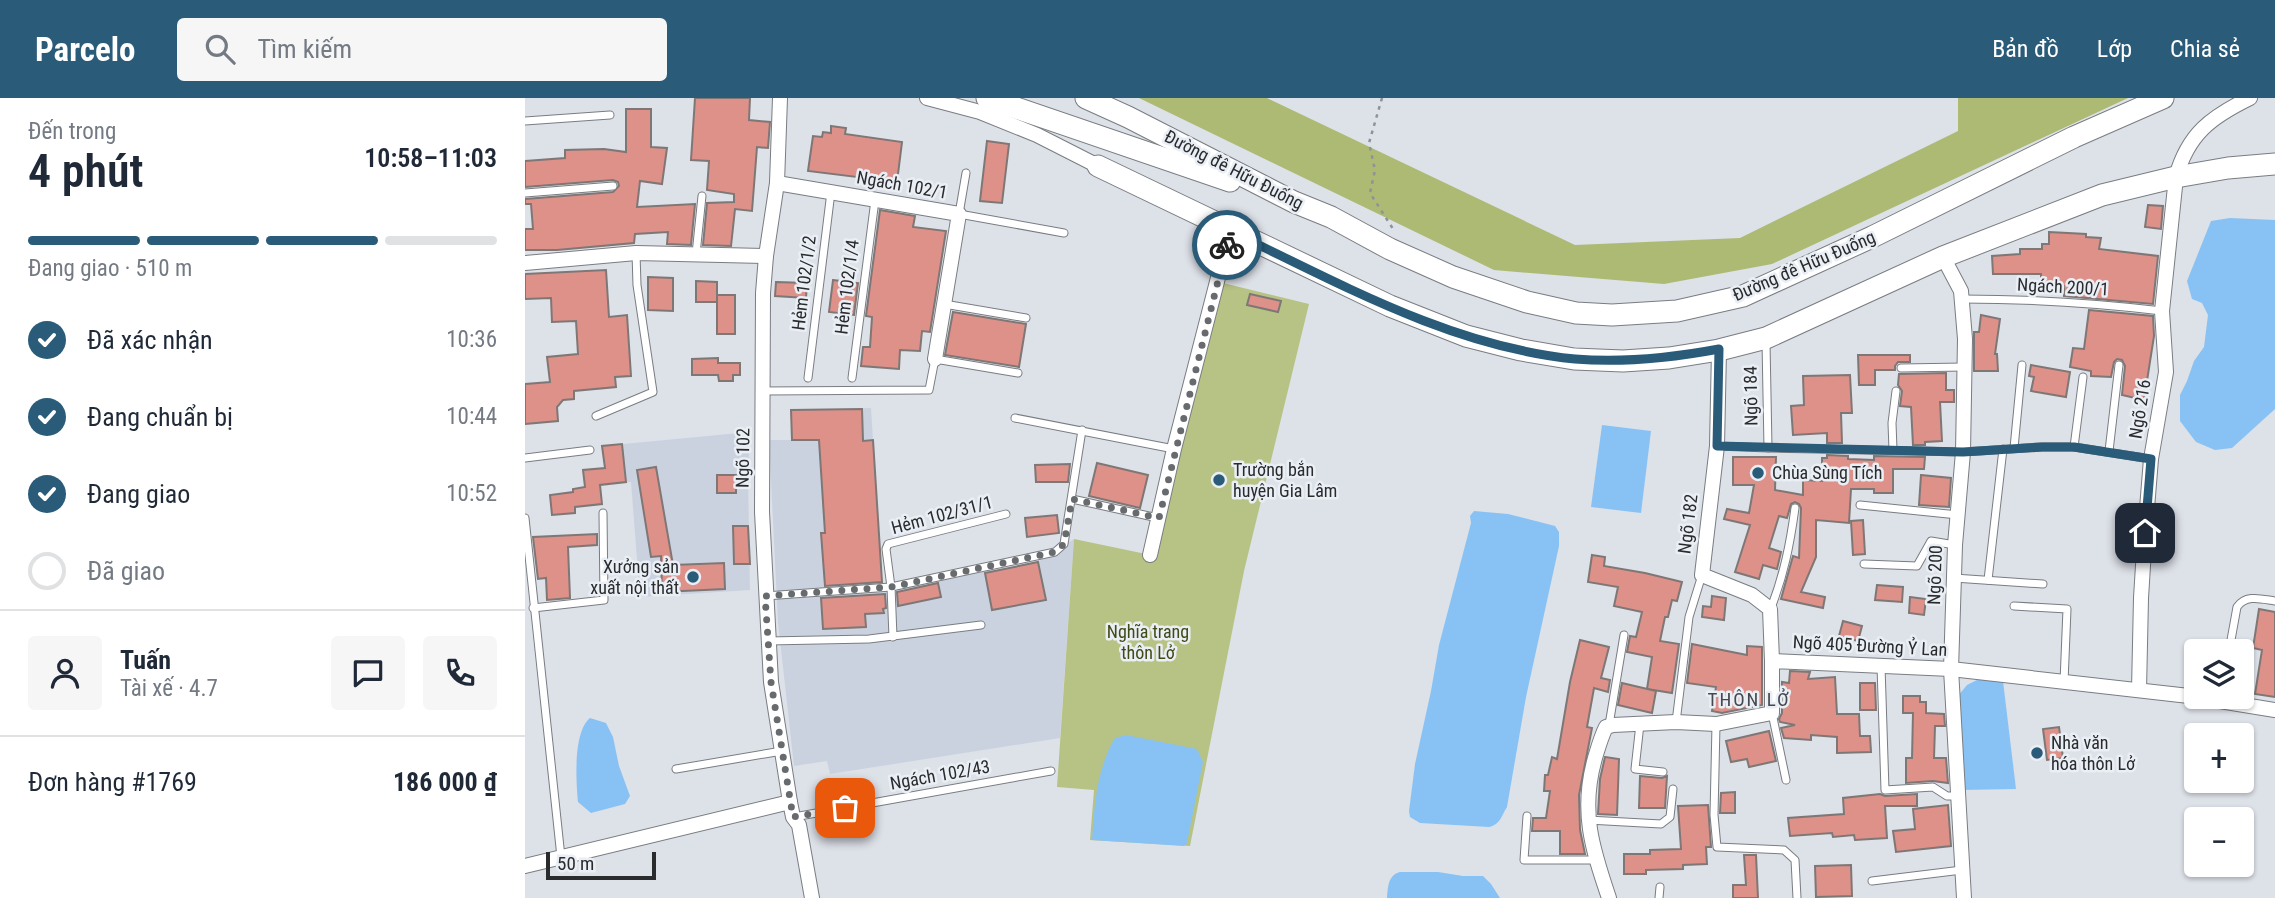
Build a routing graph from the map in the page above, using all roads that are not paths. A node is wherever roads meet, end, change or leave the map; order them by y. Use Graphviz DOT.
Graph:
graph roads {
  1 [pos="780,98"];
  2 [pos="927,98"];
  3 [pos="987,98"];
  4 [pos="1086,98"];
  5 [pos="2163,98"];
  6 [pos="2250,98"];
  7 [pos="610,115"];
  8 [pos="525,121"];
  9 [pos="2275,164"];
  10 [pos="1098,166"];
  11 [pos="966,173"];
  12 [pos="2176,177"];
  13 [pos="777,183"];
  14 [pos="613,186"];
  15 [pos="831,192"];
  16 [pos="525,193"];
  17 [pos="702,196"];
  18 [pos="874,200"];
  19 [pos="1294,202"];
  20 [pos="959,214"];
  21 [pos="1230,231"];
  22 [pos="1065,233"];
  23 [pos="636,253"];
  24 [pos="696,255"];
  25 [pos="766,256"];
  26 [pos="1943,257"];
  27 [pos="525,262"];
  28 [pos="1962,299"];
  29 [pos="944,304"];
  30 [pos="2162,312"];
  31 [pos="1026,318"];
  32 [pos="1766,338"];
  33 [pos="1719,349"];
  34 [pos="935,359"];
  35 [pos="2022,365"];
  36 [pos="2119,365"];
  37 [pos="1965,367"];
  38 [pos="1901,368"];
  39 [pos="1018,373"];
  40 [pos="2084,377"];
  41 [pos="808,378"];
  42 [pos="852,378"];
  43 [pos="763,391"];
  44 [pos="1896,391"];
  45 [pos="596,416"];
  46 [pos="1015,418"];
  47 [pos="1082,430"];
  48 [pos="1717,446"];
  49 [pos="1767,447"];
  50 [pos="2074,447"];
  51 [pos="2014,448"];
  52 [pos="1174,449"];
  53 [pos="2003,449"];
  54 [pos="590,450"];
  55 [pos="1893,450"];
  56 [pos="2109,451"];
  57 [pos="1963,452"];
  58 [pos="525,458"];
  59 [pos="2151,459"];
  60 [pos="1072,499"];
  61 [pos="1860,505"];
  62 [pos="1795,508"];
  63 [pos="603,513"];
  64 [pos="1006,514"];
  65 [pos="1959,515"];
  66 [pos="525,518"];
  67 [pos="1159,518"];
  68 [pos="1955,545"];
  69 [pos="1150,555"];
  70 [pos="1864,564"];
  71 [pos="1702,575"];
  72 [pos="1954,578"];
  73 [pos="1988,580"];
  74 [pos="2043,584"];
  75 [pos="891,587"];
  76 [pos="765,596"];
  77 [pos="2275,601"];
  78 [pos="2014,606"];
  79 [pos="533,608"];
  80 [pos="1770,609"];
  81 [pos="981,625"];
  82 [pos="1624,635"];
  83 [pos="893,637"];
  84 [pos="2232,639"];
  85 [pos="767,641"];
  86 [pos="1772,661"];
  87 [pos="1881,666"];
  88 [pos="1951,669"];
  89 [pos="2064,683"];
  90 [pos="2139,690"];
  91 [pos="2184,695"];
  92 [pos="2254,706"];
  93 [pos="2275,710"];
  94 [pos="1772,713"];
  95 [pos="1676,722"];
  96 [pos="1640,723"];
  97 [pos="1716,724"];
  98 [pos="1609,725"];
  99 [pos="782,751"];
  100 [pos="676,769"];
  101 [pos="1051,771"];
  102 [pos="1663,772"];
  103 [pos="1786,780"];
  104 [pos="1673,789"];
  105 [pos="1959,796"];
  106 [pos="790,802"];
  107 [pos="1527,816"];
  108 [pos="793,817"];
  109 [pos="1587,820"];
  110 [pos="561,858"];
  111 [pos="1596,860"];
  112 [pos="525,866"];
  113 [pos="1963,870"];
  114 [pos="1872,881"];
  115 [pos="1660,887"];
  116 [pos="812,898"];
  117 [pos="1609,898"];
  118 [pos="1659,898"];
  119 [pos="1797,898"];
  120 [pos="1964,898"];
  1 -- 13 [label="street, Ngõ 102"];
  2 -- 10 [label="street"];
  3 -- 19 [label="main road"];
  4 -- 19 [label="main road, Đường đê Hữu Đuống"];
  5 -- 19 [label="main road, Đường đê Hữu Đuống"];
  6 -- 12 [label="street, Ngõ 216"];
  7 -- 8 [label="lane"];
  9 -- 12 [label="main road"];
  10 -- 21 [label="main road"];
  11 -- 20 [label="lane"];
  12 -- 26 [label="main road"];
  12 -- 30 [label="street, Ngõ 216"];
  13 -- 15 [label="street, Ngách 102/1"];
  13 -- 25 [label="street, Ngõ 102"];
  14 -- 16 [label="lane"];
  15 -- 18 [label="street, Ngách 102/1"];
  15 -- 41 [label="lane, Hẻm 102/1/2"];
  17 -- 24 [label="lane"];
  18 -- 20 [label="street, Ngách 102/1"];
  18 -- 42 [label="lane, Hẻm 102/1/4"];
  20 -- 22 [label="lane"];
  20 -- 29 [label="street, Ngách 102/1"];
  21 -- 33 [label="main road"];
  21 -- 52 [label="street"];
  23 -- 24 [label="street"];
  23 -- 27 [label="street"];
  23 -- 45 [label="lane"];
  24 -- 25 [label="street"];
  25 -- 43 [label="street, Ngõ 102"];
  26 -- 28 [label="street, Ngõ 200"];
  26 -- 32 [label="main road"];
  28 -- 30 [label="lane, Ngách 200/1"];
  28 -- 37 [label="street, Ngõ 200"];
  29 -- 31 [label="lane"];
  29 -- 34 [label="street, Ngách 102/1"];
  30 -- 59 [label="street, Ngõ 216"];
  32 -- 33 [label="main road"];
  32 -- 49 [label="lane, Ngõ 184"];
  33 -- 48 [label="street, Ngõ 182"];
  34 -- 39 [label="lane"];
  34 -- 43 [label="lane"];
  35 -- 51 [label="lane"];
  36 -- 56 [label="lane"];
  37 -- 38 [label="lane"];
  37 -- 57 [label="street, Ngõ 200"];
  40 -- 50 [label="lane"];
  43 -- 76 [label="street, Ngõ 102"];
  44 -- 55 [label="lane"];
  46 -- 47 [label="lane"];
  47 -- 52 [label="lane"];
  47 -- 60 [label="lane"];
  48 -- 49 [label="lane"];
  48 -- 71 [label="street, Ngõ 182"];
  49 -- 55 [label="lane, Ngõ 184"];
  50 -- 51 [label="lane, Ngõ 184"];
  50 -- 56 [label="lane, Ngõ 184"];
  51 -- 53 [label="lane, Ngõ 184"];
  52 -- 67 [label="street"];
  53 -- 57 [label="lane, Ngõ 184"];
  53 -- 73 [label="lane"];
  54 -- 58 [label="lane"];
  55 -- 57 [label="lane, Ngõ 184"];
  56 -- 59 [label="lane, Ngõ 184"];
  57 -- 65 [label="street, Ngõ 200"];
  59 -- 90 [label="street, Ngõ 216"];
  60 -- 67 [label="lane"];
  60 -- 75 [label="lane"];
  61 -- 65 [label="lane"];
  62 -- 80 [label="lane"];
  63 -- 79 [label="lane"];
  64 -- 75 [label="lane, Hẻm 102/31/1"];
  65 -- 68 [label="street, Ngõ 200"];
  66 -- 79 [label="lane"];
  67 -- 69 [label="street"];
  68 -- 70 [label="lane"];
  68 -- 72 [label="street, Ngõ 200"];
  71 -- 80 [label="street, Ngõ 182"];
  71 -- 95 [label="lane"];
  72 -- 73 [label="lane"];
  72 -- 88 [label="street, Ngõ 200"];
  73 -- 74 [label="lane"];
  75 -- 76 [label="lane"];
  75 -- 83 [label="lane"];
  76 -- 85 [label="street, Ngõ 102"];
  77 -- 84 [label="lane"];
  78 -- 89 [label="lane"];
  79 -- 110 [label="lane"];
  80 -- 86 [label="street"];
  81 -- 83 [label="lane"];
  82 -- 98 [label="lane"];
  83 -- 85 [label="lane"];
  85 -- 99 [label="street, Ngõ 102"];
  86 -- 87 [label="street, Ngõ 405 Đường Ỷ Lan"];
  86 -- 94 [label="street, Ngõ 405 Đường Ỷ Lan"];
  87 -- 88 [label="street, Ngõ 405 Đường Ỷ Lan"];
  87 -- 105 [label="lane"];
  88 -- 89 [label="street, Ngõ 405 Đường Ỷ Lan"];
  88 -- 105 [label="street, Ngõ 200"];
  89 -- 90 [label="street, Ngõ 405 Đường Ỷ Lan"];
  90 -- 91 [label="street, Ngõ 405 Đường Ỷ Lan"];
  92 -- 93 [label="street, Ngõ 405 Đường Ỷ Lan"];
  94 -- 97 [label="street"];
  94 -- 103 [label="lane"];
  95 -- 96 [label="street"];
  95 -- 97 [label="street"];
  96 -- 98 [label="street"];
  96 -- 102 [label="lane"];
  97 -- 119 [label="lane"];
  98 -- 109 [label="street"];
  99 -- 100 [label="lane"];
  99 -- 106 [label="street, Ngõ 102"];
  101 -- 108 [label="lane, Ngách 102/43"];
  104 -- 109 [label="lane"];
  105 -- 113 [label="street, Ngõ 200"];
  106 -- 108 [label="street, Ngõ 102"];
  106 -- 110 [label="street"];
  107 -- 111 [label="lane"];
  108 -- 116 [label="street, Ngõ 102"];
  109 -- 111 [label="street"];
  110 -- 112 [label="street"];
  111 -- 117 [label="street"];
  113 -- 114 [label="lane"];
  113 -- 120 [label="street, Ngõ 200"];
  115 -- 118 [label="lane"];
}
